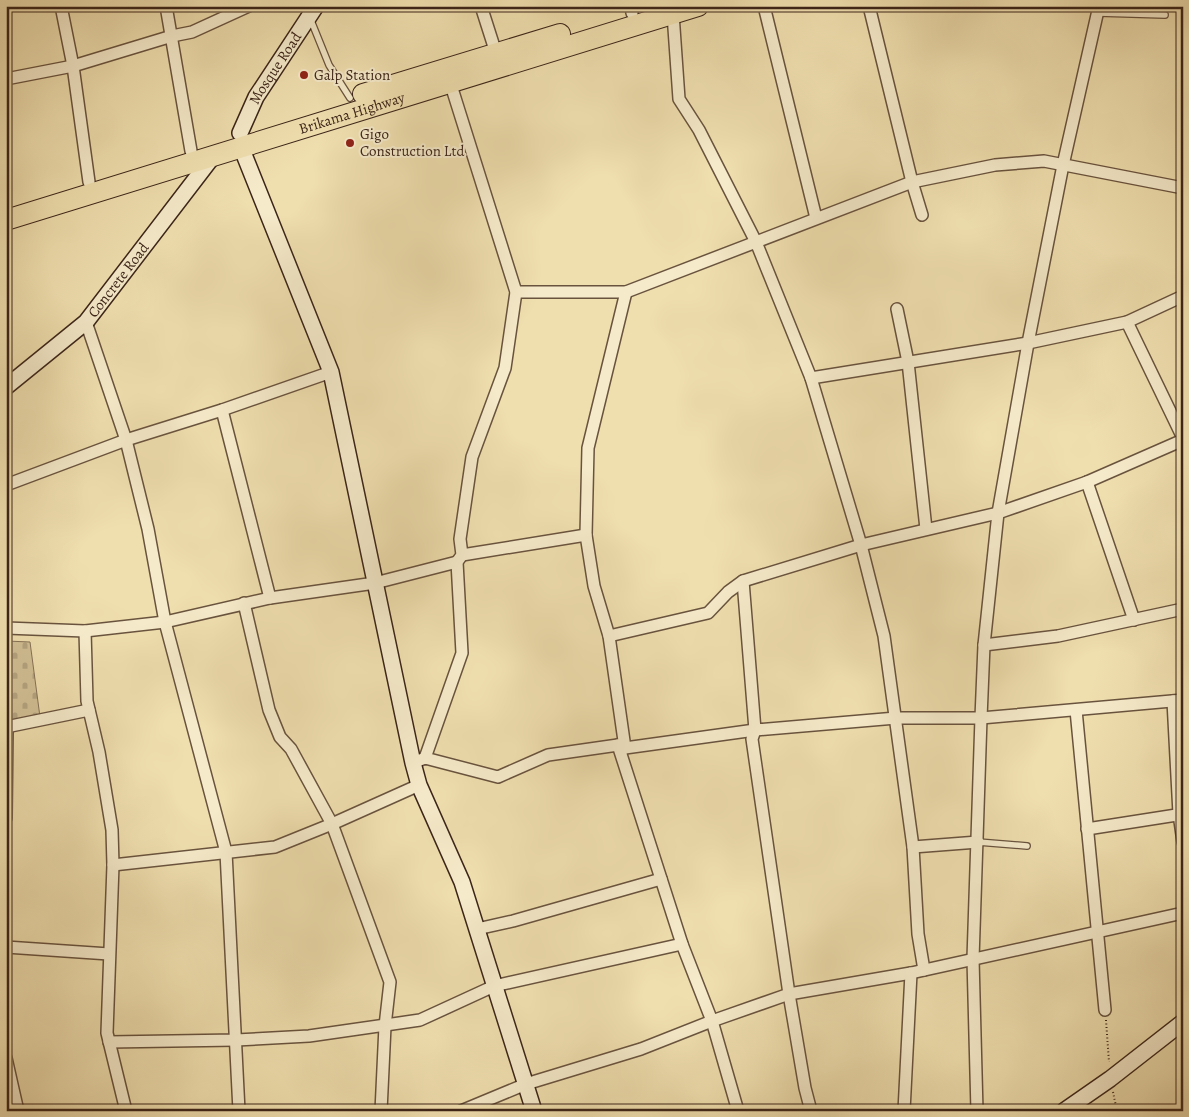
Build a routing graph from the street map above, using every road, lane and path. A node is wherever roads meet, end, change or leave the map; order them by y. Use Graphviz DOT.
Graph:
graph roads {
  1 [pos="61,6"];
  2 [pos="166,6"];
  3 [pos="249,6"];
  4 [pos="481,6"];
  5 [pos="653,6"];
  6 [pos="698,6"];
  7 [pos="764,6"];
  8 [pos="869,6"];
  9 [pos="631,10"];
  10 [pos="1098,10"];
  11 [pos="313,11"];
  12 [pos="672,14"];
  13 [pos="1164,15"];
  14 [pos="593,31"];
  15 [pos="172,36"];
  16 [pos="496,53"];
  17 [pos="73,66"];
  18 [pos="6,79"];
  19 [pos="450,82"];
  20 [pos="344,105"];
  21 [pos="240,140"];
  22 [pos="191,151"];
  23 [pos="214,155"];
  24 [pos="1063,165"];
  25 [pos="89,182"];
  26 [pos="912,182"];
  27 [pos="1183,188"];
  28 [pos="6,207"];
  29 [pos="922,215"];
  30 [pos="816,218"];
  31 [pos="6,220"];
  32 [pos="756,242"];
  33 [pos="516,292"];
  34 [pos="626,292"];
  35 [pos="1183,296"];
  36 [pos="897,309"];
  37 [pos="86,322"];
  38 [pos="1127,322"];
  39 [pos="1028,343"];
  40 [pos="908,362"];
  41 [pos="331,372"];
  42 [pos="811,378"];
  43 [pos="6,387"];
  44 [pos="222,410"];
  45 [pos="1183,439"];
  46 [pos="126,440"];
  47 [pos="1087,482"];
  48 [pos="6,485"];
  49 [pos="998,513"];
  50 [pos="926,529"];
  51 [pos="586,535"];
  52 [pos="861,545"];
  53 [pos="459,559"];
  54 [pos="743,581"];
  55 [pos="375,583"];
  56 [pos="270,598"];
  57 [pos="244,603"];
  58 [pos="1183,609"];
  59 [pos="1134,620"];
  60 [pos="165,622"];
  61 [pos="6,628"];
  62 [pos="85,631"];
  63 [pos="609,636"];
  64 [pos="984,645"];
  65 [pos="1178,701"];
  66 [pos="89,710"];
  67 [pos="1076,710"];
  68 [pos="896,718"];
  69 [pos="981,718"];
  70 [pos="7,727"];
  71 [pos="755,730"];
  72 [pos="622,746"];
  73 [pos="419,760"];
  74 [pos="419,784"];
  75 [pos="1181,814"];
  76 [pos="6,818"];
  77 [pos="332,824"];
  78 [pos="1087,829"];
  79 [pos="978,842"];
  80 [pos="1183,842"];
  81 [pos="1027,846"];
  82 [pos="913,847"];
  83 [pos="226,852"];
  84 [pos="113,865"];
  85 [pos="661,879"];
  86 [pos="1183,913"];
  87 [pos="477,929"];
  88 [pos="1098,932"];
  89 [pos="682,944"];
  90 [pos="6,947"];
  91 [pos="109,954"];
  92 [pos="973,959"];
  93 [pos="924,970"];
  94 [pos="911,972"];
  95 [pos="494,986"];
  96 [pos="790,994"];
  97 [pos="1105,1010"];
  98 [pos="712,1020"];
  99 [pos="1183,1022"];
  100 [pos="385,1026"];
  101 [pos="236,1040"];
  102 [pos="109,1042"];
  103 [pos="6,1058"];
  104 [pos="1110,1079"];
  105 [pos="526,1084"];
  106 [pos="18,1111"];
  107 [pos="126,1111"];
  108 [pos="239,1111"];
  109 [pos="381,1111"];
  110 [pos="460,1111"];
  111 [pos="534,1111"];
  112 [pos="738,1111"];
  113 [pos="811,1111"];
  114 [pos="904,1111"];
  115 [pos="977,1111"];
  116 [pos="1064,1111"];
  117 [pos="1117,1111"];
  1 -- 17 [label="street"];
  2 -- 15 [label="street"];
  3 -- 15 [label="street"];
  4 -- 16 [label="street"];
  5 -- 9 [label="highway, Brikama Highway"];
  6 -- 12 [label="highway, Brikama Highway"];
  7 -- 30 [label="street"];
  8 -- 26 [label="street"];
  9 -- 14 [label="highway, Brikama Highway"];
  10 -- 13 [label="lane"];
  10 -- 24 [label="street"];
  11 -- 20 [label="lane"];
  11 -- 21 [label="street, Mosque Road"];
  12 -- 14 [label="highway, Brikama Highway"];
  12 -- 32 [label="street"];
  14 -- 16 [label="highway, Brikama Highway"];
  14 -- 19 [label="highway, Brikama Highway"];
  15 -- 17 [label="street"];
  15 -- 22 [label="street"];
  16 -- 20 [label="highway, Brikama Highway"];
  17 -- 18 [label="street"];
  17 -- 25 [label="street"];
  19 -- 20 [label="highway, Brikama Highway"];
  19 -- 33 [label="street"];
  20 -- 21 [label="highway, Brikama Highway"];
  21 -- 22 [label="highway, Brikama Highway"];
  21 -- 23 [label="highway, Brikama Highway"];
  21 -- 41 [label="street"];
  22 -- 25 [label="highway, Brikama Highway"];
  23 -- 31 [label="highway, Brikama Highway"];
  23 -- 37 [label="street, Concrete Road"];
  24 -- 26 [label="street"];
  24 -- 27 [label="street"];
  24 -- 39 [label="street"];
  25 -- 28 [label="highway, Brikama Highway"];
  26 -- 29 [label="street"];
  26 -- 30 [label="street"];
  30 -- 32 [label="street"];
  32 -- 34 [label="street"];
  32 -- 42 [label="street"];
  33 -- 34 [label="street"];
  33 -- 53 [label="street"];
  34 -- 51 [label="street"];
  35 -- 38 [label="street"];
  36 -- 40 [label="street"];
  37 -- 43 [label="street, Concrete Road"];
  37 -- 46 [label="street"];
  38 -- 39 [label="street"];
  38 -- 45 [label="street"];
  39 -- 40 [label="street"];
  39 -- 49 [label="street"];
  40 -- 42 [label="street"];
  40 -- 50 [label="street"];
  41 -- 44 [label="street"];
  41 -- 55 [label="street"];
  42 -- 52 [label="street"];
  44 -- 46 [label="street"];
  44 -- 56 [label="street"];
  45 -- 47 [label="street"];
  46 -- 48 [label="street"];
  46 -- 60 [label="street"];
  47 -- 49 [label="street"];
  47 -- 59 [label="street"];
  49 -- 50 [label="street"];
  49 -- 64 [label="street"];
  50 -- 52 [label="street"];
  51 -- 53 [label="street"];
  51 -- 63 [label="street"];
  52 -- 54 [label="street"];
  52 -- 68 [label="street"];
  53 -- 55 [label="street"];
  53 -- 73 [label="street"];
  54 -- 63 [label="street"];
  54 -- 71 [label="street"];
  55 -- 56 [label="street"];
  55 -- 73 [label="street"];
  56 -- 57 [label="street"];
  57 -- 60 [label="street"];
  57 -- 77 [label="street"];
  58 -- 59 [label="street"];
  59 -- 64 [label="street"];
  60 -- 62 [label="street"];
  60 -- 83 [label="street"];
  61 -- 62 [label="street"];
  62 -- 66 [label="street"];
  63 -- 72 [label="street"];
  64 -- 69 [label="street"];
  65 -- 67 [label="street"];
  65 -- 75 [label="street"];
  66 -- 70 [label="street"];
  66 -- 84 [label="street"];
  67 -- 69 [label="street"];
  67 -- 78 [label="street"];
  68 -- 69 [label="street"];
  68 -- 71 [label="street"];
  68 -- 82 [label="street"];
  69 -- 79 [label="street"];
  70 -- 76 [label="street"];
  71 -- 72 [label="street"];
  71 -- 96 [label="street"];
  72 -- 73 [label="street"];
  72 -- 85 [label="street"];
  73 -- 74 [label="street"];
  74 -- 77 [label="street"];
  74 -- 87 [label="street"];
  75 -- 78 [label="street"];
  75 -- 80 [label="street"];
  77 -- 83 [label="street"];
  77 -- 100 [label="street"];
  78 -- 88 [label="street"];
  79 -- 81 [label="lane"];
  79 -- 82 [label="street"];
  79 -- 92 [label="street"];
  82 -- 93 [label="street"];
  83 -- 84 [label="street"];
  83 -- 101 [label="street"];
  84 -- 91 [label="street"];
  85 -- 87 [label="street"];
  85 -- 89 [label="street"];
  86 -- 88 [label="street"];
  87 -- 95 [label="street"];
  88 -- 92 [label="street"];
  88 -- 97 [label="street"];
  89 -- 95 [label="street"];
  89 -- 98 [label="street"];
  90 -- 91 [label="street"];
  91 -- 102 [label="street"];
  92 -- 93 [label="street"];
  92 -- 115 [label="street"];
  93 -- 94 [label="street"];
  94 -- 96 [label="street"];
  94 -- 114 [label="street"];
  95 -- 100 [label="street"];
  95 -- 105 [label="street"];
  96 -- 98 [label="street"];
  96 -- 113 [label="street"];
  97 -- 104 [label="path"];
  98 -- 105 [label="street"];
  98 -- 112 [label="street"];
  99 -- 104 [label="street"];
  100 -- 101 [label="street"];
  100 -- 109 [label="street"];
  101 -- 102 [label="street"];
  101 -- 108 [label="street"];
  102 -- 107 [label="street"];
  103 -- 106 [label="street"];
  104 -- 116 [label="street"];
  104 -- 117 [label="path"];
  105 -- 110 [label="street"];
  105 -- 111 [label="street"];
}
